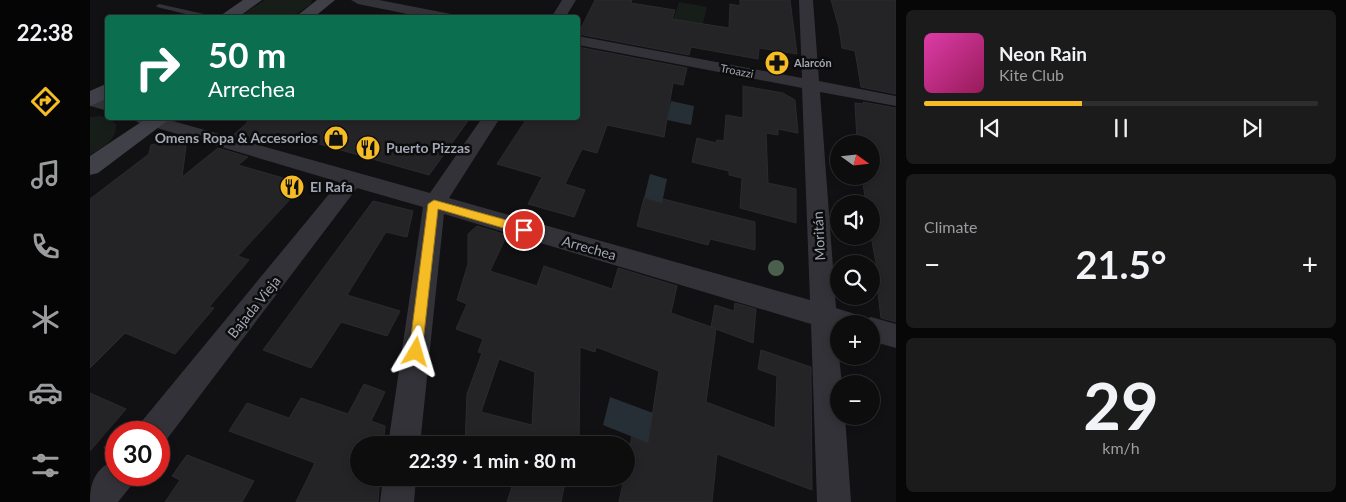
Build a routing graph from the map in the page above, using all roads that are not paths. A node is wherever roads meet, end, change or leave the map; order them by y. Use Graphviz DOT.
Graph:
graph roads {
  1 [pos="254,0"];
  2 [pos="327,0"];
  3 [pos="358,0"];
  4 [pos="570,0"];
  5 [pos="806,0"];
  6 [pos="159,6"];
  7 [pos="200,15"];
  8 [pos="230,15"];
  9 [pos="306,15"];
  10 [pos="436,15"];
  11 [pos="560,15"];
  12 [pos="580,41"];
  13 [pos="811,85"];
  14 [pos="105,91"];
  15 [pos="90,100"];
  16 [pos="896,101"];
  17 [pos="105,105"];
  18 [pos="151,120"];
  19 [pos="155,120"];
  20 [pos="490,120"];
  21 [pos="90,167"];
  22 [pos="353,180"];
  23 [pos="434,204"];
  24 [pos="823,316"];
  25 [pos="830,318"];
  26 [pos="880,332"];
  27 [pos="896,336"];
  28 [pos="162,421"];
  29 [pos="405,436"];
  30 [pos="109,486"];
  31 [pos="399,486"];
  32 [pos="97,502"];
  33 [pos="398,502"];
  34 [pos="834,502"];
  1 -- 8 [label="main road"];
  2 -- 9 [label="main road"];
  3 -- 10 [label="street"];
  4 -- 11 [label="street"];
  5 -- 13 [label="street, Moritán"];
  6 -- 7 [label="lane"];
  12 -- 13 [label="street, Troazzi"];
  13 -- 16 [label="street, Troazzi"];
  13 -- 24 [label="street, Moritán"];
  14 -- 15 [label="main road"];
  15 -- 17 [label="street"];
  18 -- 21 [label="main road"];
  19 -- 22 [label="street, Arrechea"];
  20 -- 23 [label="street"];
  22 -- 23 [label="street, Arrechea"];
  22 -- 28 [label="street, Bajada Vieja"];
  23 -- 24 [label="street, Arrechea"];
  23 -- 29 [label="street"];
  24 -- 25 [label="street, Arrechea"];
  24 -- 34 [label="street, Moritán"];
  26 -- 27 [label="street"];
  30 -- 32 [label="street"];
  31 -- 33 [label="street"];
}
